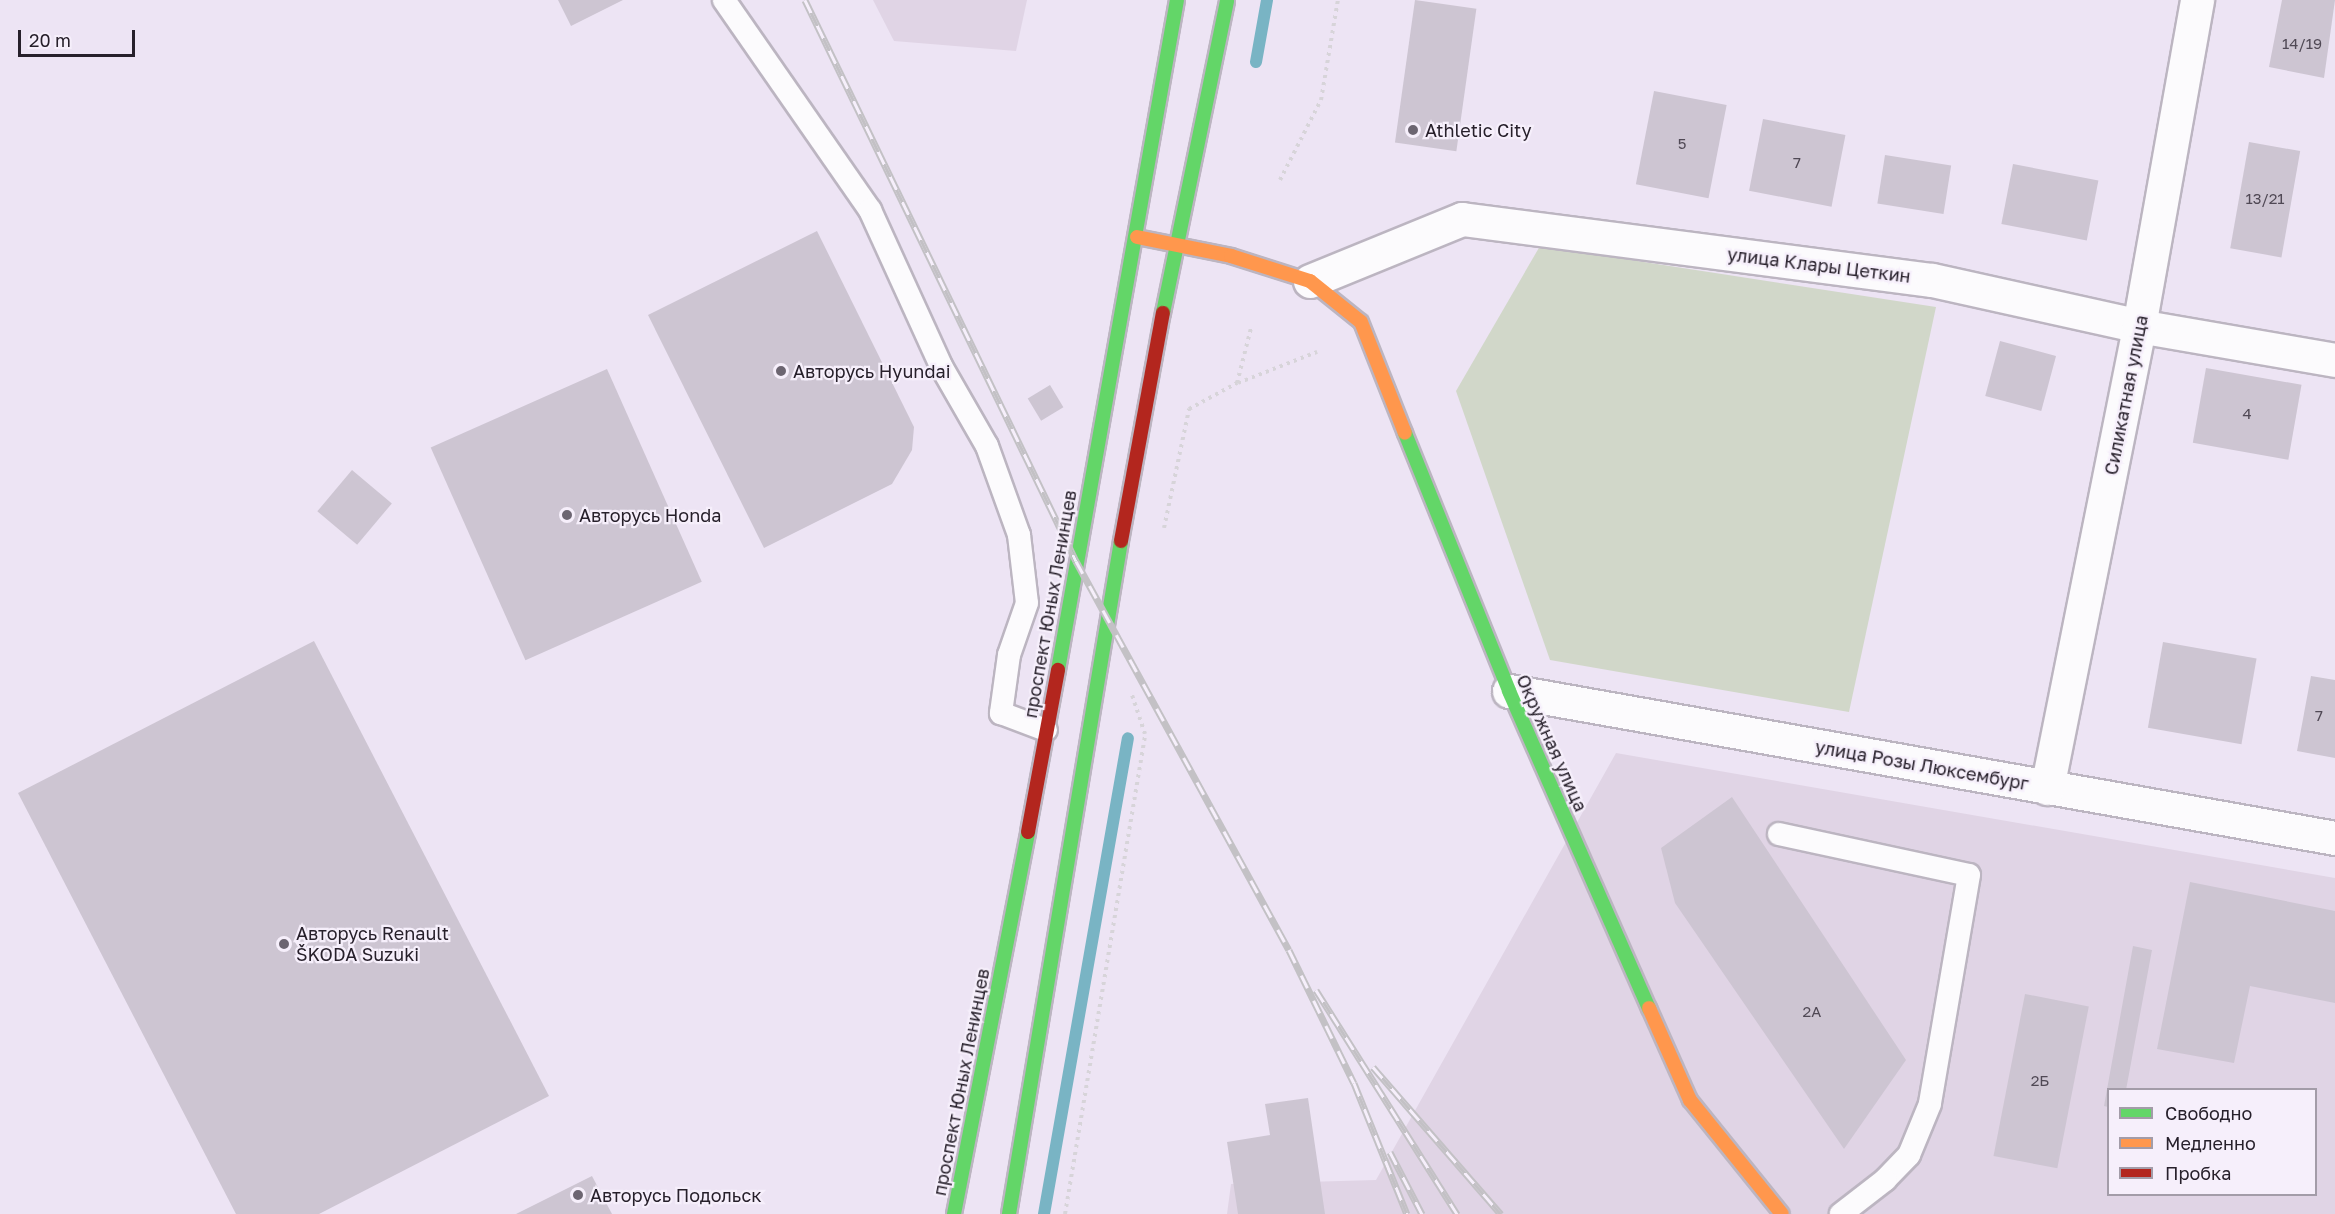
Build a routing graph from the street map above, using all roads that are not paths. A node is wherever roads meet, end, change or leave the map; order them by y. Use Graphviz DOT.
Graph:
graph roads {
  1 [pos="724,0"];
  2 [pos="1177,0"];
  3 [pos="1227,0"];
  4 [pos="2197,0"];
  5 [pos="1137,237"];
  6 [pos="1175,246"];
  7 [pos="1310,280"];
  8 [pos="2139,326"];
  9 [pos="2335,360"];
  10 [pos="1509,691"];
  11 [pos="1046,730"];
  12 [pos="2047,788"];
  13 [pos="1779,834"];
  14 [pos="2335,838"];
  15 [pos="954,1214"];
  16 [pos="1009,1214"];
  17 [pos="1782,1214"];
  18 [pos="1841,1214"];
  1 -- 11 [label="lane"];
  2 -- 5 [label="main road, проспект Юных Ленинцев"];
  3 -- 6 [label="main road"];
  4 -- 8 [label="street, Силикатная улица"];
  5 -- 6 [label="main road"];
  5 -- 11 [label="main road, проспект Юных Ленинцев"];
  6 -- 7 [label="main road"];
  6 -- 16 [label="main road"];
  7 -- 8 [label="street, улица Клары Цеткин"];
  7 -- 10 [label="main road, Окружная улица"];
  8 -- 9 [label="street, улица Клары Цеткин"];
  8 -- 12 [label="street, Силикатная улица"];
  10 -- 12 [label="street, улица Розы Люксембург"];
  10 -- 17 [label="main road, Окружная улица"];
  11 -- 15 [label="main road, проспект Юных Ленинцев"];
  12 -- 14 [label="street, улица Розы Люксембург"];
  13 -- 18 [label="lane"];
}
